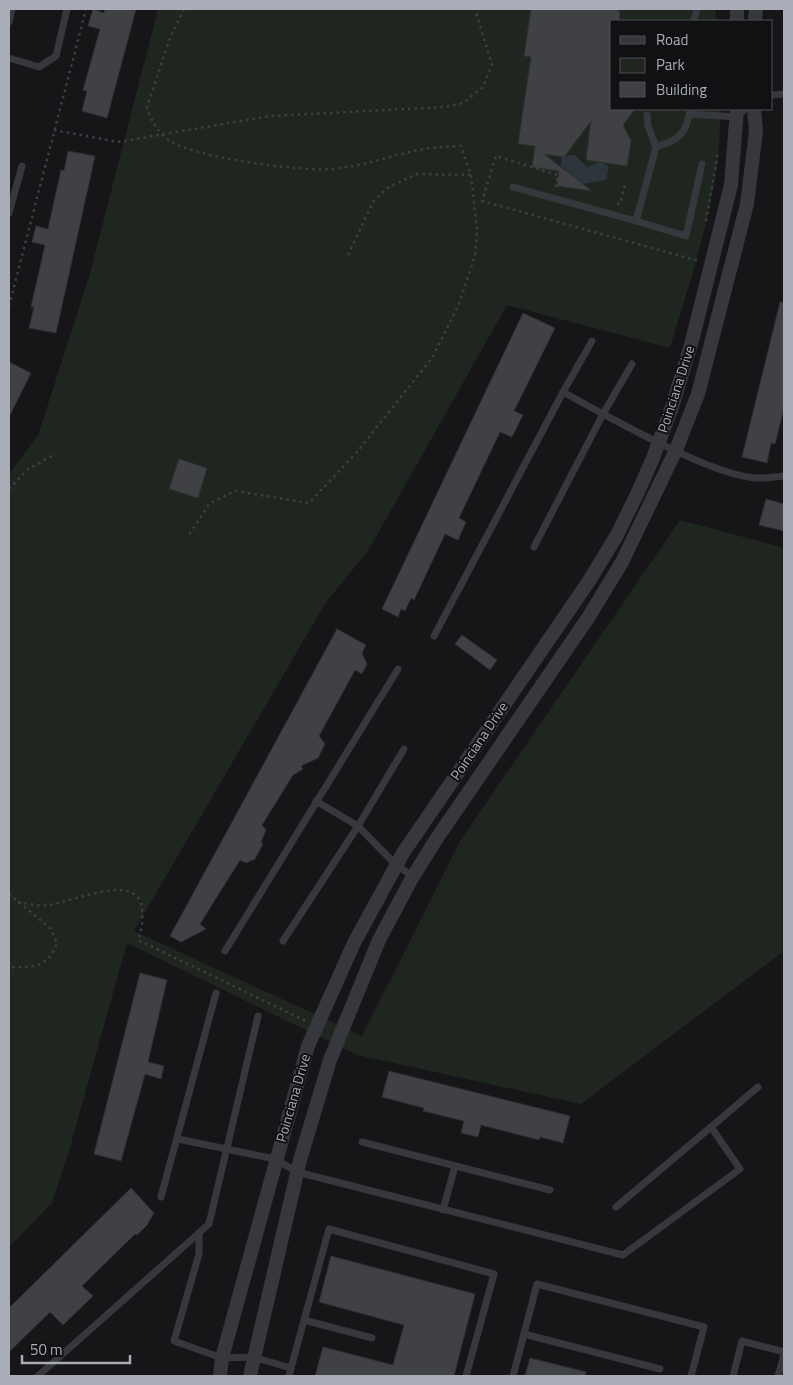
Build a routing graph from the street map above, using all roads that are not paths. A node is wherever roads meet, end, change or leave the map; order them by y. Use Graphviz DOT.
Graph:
graph roads {
  1 [pos="12,9"];
  2 [pos="67,9"];
  3 [pos="9,22"];
  4 [pos="9,58"];
  5 [pos="754,110"];
  6 [pos="739,112"];
  7 [pos="648,115"];
  8 [pos="656,147"];
  9 [pos="702,164"];
  10 [pos="22,166"];
  11 [pos="513,187"];
  12 [pos="9,213"];
  13 [pos="636,221"];
  14 [pos="592,341"];
  15 [pos="632,364"];
  16 [pos="563,392"];
  17 [pos="603,414"];
  18 [pos="658,443"];
  19 [pos="676,450"];
  20 [pos="784,476"];
  21 [pos="534,547"];
  22 [pos="434,636"];
  23 [pos="398,669"];
  24 [pos="404,749"];
  25 [pos="316,801"];
  26 [pos="358,826"];
  27 [pos="396,866"];
  28 [pos="413,876"];
  29 [pos="283,941"];
  30 [pos="225,951"];
  31 [pos="216,994"];
  32 [pos="258,1016"];
  33 [pos="758,1086"];
  34 [pos="711,1127"];
  35 [pos="178,1139"];
  36 [pos="362,1142"];
  37 [pos="225,1149"];
  38 [pos="275,1159"];
  39 [pos="454,1166"];
  40 [pos="297,1172"];
  41 [pos="550,1190"];
  42 [pos="161,1197"];
  43 [pos="616,1207"];
  44 [pos="443,1210"];
  45 [pos="199,1233"];
  46 [pos="304,1320"];
  47 [pos="524,1334"];
  48 [pos="372,1338"];
  49 [pos="784,1354"];
  50 [pos="222,1358"];
  51 [pos="253,1358"];
  52 [pos="291,1368"];
  53 [pos="660,1370"];
  54 [pos="38,1376"];
  55 [pos="220,1376"];
  56 [pos="250,1376"];
  57 [pos="289,1376"];
  58 [pos="466,1376"];
  59 [pos="513,1376"];
  60 [pos="691,1376"];
  61 [pos="733,1376"];
  62 [pos="778,1376"];
  1 -- 3 [label="lane"];
  2 -- 4 [label="lane"];
  5 -- 19 [label="street, Poinciana Drive"];
  6 -- 8 [label="lane"];
  6 -- 18 [label="street, Poinciana Drive"];
  7 -- 8 [label="lane"];
  8 -- 13 [label="lane"];
  9 -- 13 [label="lane"];
  10 -- 12 [label="lane"];
  11 -- 13 [label="lane"];
  14 -- 16 [label="lane"];
  15 -- 17 [label="lane"];
  16 -- 17 [label="lane"];
  16 -- 22 [label="lane"];
  17 -- 18 [label="lane"];
  17 -- 21 [label="lane"];
  18 -- 19 [label="lane"];
  18 -- 27 [label="street, Poinciana Drive"];
  19 -- 20 [label="lane"];
  19 -- 28 [label="street, Poinciana Drive"];
  23 -- 25 [label="lane"];
  24 -- 26 [label="lane"];
  25 -- 26 [label="lane"];
  25 -- 30 [label="lane"];
  26 -- 27 [label="lane"];
  26 -- 29 [label="lane"];
  27 -- 28 [label="lane"];
  27 -- 38 [label="street, Poinciana Drive"];
  28 -- 40 [label="street, Poinciana Drive"];
  31 -- 35 [label="lane"];
  32 -- 37 [label="lane"];
  33 -- 34 [label="lane"];
  34 -- 43 [label="lane"];
  34 -- 44 [label="lane"];
  35 -- 37 [label="lane"];
  35 -- 42 [label="lane"];
  36 -- 39 [label="lane"];
  37 -- 38 [label="lane"];
  37 -- 45 [label="lane"];
  38 -- 40 [label="lane"];
  38 -- 50 [label="street, Poinciana Drive"];
  39 -- 41 [label="lane"];
  39 -- 44 [label="lane"];
  40 -- 44 [label="lane"];
  40 -- 51 [label="street, Poinciana Drive"];
  45 -- 50 [label="lane"];
  45 -- 54 [label="lane"];
  46 -- 48 [label="lane"];
  46 -- 52 [label="lane"];
  46 -- 58 [label="lane"];
  47 -- 53 [label="lane"];
  47 -- 59 [label="lane"];
  47 -- 60 [label="lane"];
  49 -- 61 [label="lane"];
  49 -- 62 [label="lane"];
  50 -- 51 [label="lane"];
  50 -- 55 [label="street, Poinciana Drive"];
  51 -- 52 [label="lane"];
  51 -- 56 [label="street, Poinciana Drive"];
  52 -- 57 [label="lane"];
}
